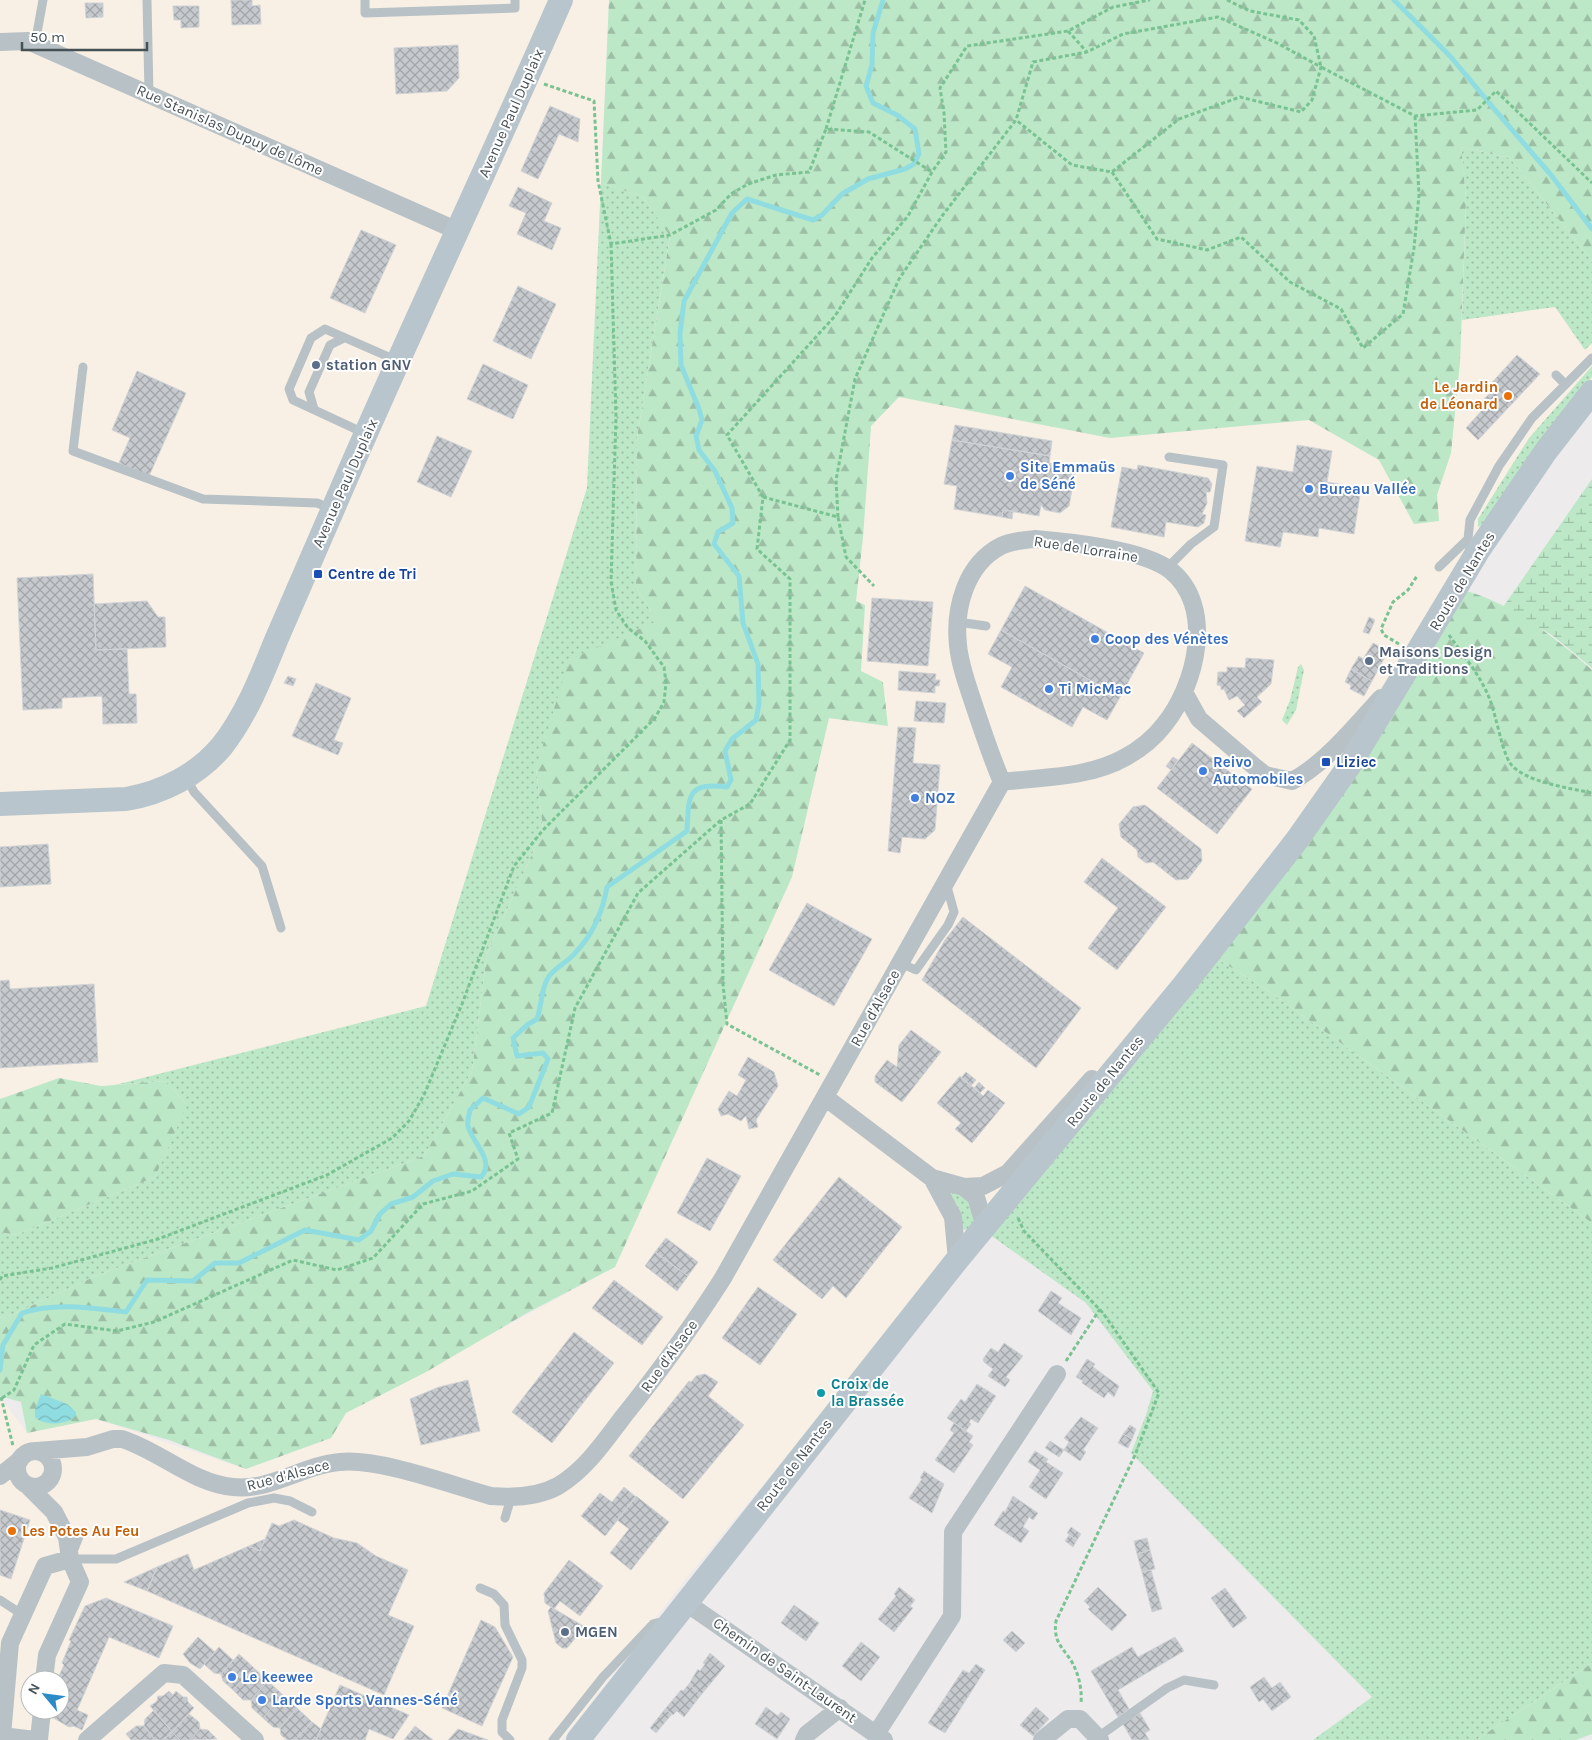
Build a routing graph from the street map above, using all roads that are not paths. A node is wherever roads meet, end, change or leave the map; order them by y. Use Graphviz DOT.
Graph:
graph roads {
  1 [pos="43,0"];
  2 [pos="147,0"];
  3 [pos="365,0"];
  4 [pos="515,0"];
  5 [pos="561,0"];
  6 [pos="0,42"];
  7 [pos="35,44"];
  8 [pos="149,94"];
  9 [pos="458,231"];
  10 [pos="344,338"];
  11 [pos="1592,358"];
  12 [pos="399,362"];
  13 [pos="83,367"];
  14 [pos="1556,375"];
  15 [pos="1565,384"];
  16 [pos="1592,392"];
  17 [pos="314,409"];
  18 [pos="366,434"];
  19 [pos="1169,458"];
  20 [pos="332,509"];
  21 [pos="1470,550"];
  22 [pos="1439,567"];
  23 [pos="1167,568"];
  24 [pos="958,622"];
  25 [pos="986,626"];
  26 [pos="1408,649"];
  27 [pos="1184,692"];
  28 [pos="186,777"];
  29 [pos="1002,782"];
  30 [pos="0,804"];
  31 [pos="281,928"];
  32 [pos="1144,1033"];
  33 [pos="830,1090"];
  34 [pos="932,1178"];
  35 [pos="964,1187"];
  36 [pos="985,1227"];
  37 [pos="957,1260"];
  38 [pos="1057,1374"];
  39 [pos="88,1447"];
  40 [pos="37,1451"];
  41 [pos="20,1460"];
  42 [pos="52,1474"];
  43 [pos="0,1476"];
  44 [pos="25,1484"];
  45 [pos="0,1485"];
  46 [pos="261,1493"];
  47 [pos="511,1498"];
  48 [pos="54,1512"];
  49 [pos="312,1512"];
  50 [pos="505,1518"];
  51 [pos="80,1534"];
  52 [pos="70,1559"];
  53 [pos="480,1588"];
  54 [pos="0,1600"];
  55 [pos="685,1602"];
  56 [pos="22,1615"];
  57 [pos="671,1620"];
  58 [pos="45,1670"];
  59 [pos="1214,1685"];
  60 [pos="840,1708"];
  61 [pos="40,1720"];
  62 [pos="1,1738"];
  63 [pos="882,1738"];
  64 [pos="1099,1739"];
  65 [pos="37,1740"];
  66 [pos="87,1740"];
  67 [pos="255,1740"];
  68 [pos="510,1740"];
  69 [pos="553,1740"];
  70 [pos="578,1740"];
  71 [pos="804,1740"];
  72 [pos="1042,1740"];
  1 -- 7 [label="lane"];
  2 -- 8 [label="lane"];
  3 -- 4 [label="lane"];
  5 -- 9 [label="main road, Avenue Paul Duplaix"];
  6 -- 7 [label="street, Rue Stanislas Dupuy de Lôme"];
  7 -- 8 [label="street, Rue Stanislas Dupuy de Lôme"];
  8 -- 9 [label="street, Rue Stanislas Dupuy de Lôme"];
  9 -- 12 [label="main road, Avenue Paul Duplaix"];
  10 -- 12 [label="lane"];
  10 -- 17 [label="lane"];
  10 -- 17 [label="lane"];
  11 -- 15 [label="lane"];
  12 -- 18 [label="main road, Avenue Paul Duplaix"];
  13 -- 20 [label="lane"];
  14 -- 15 [label="lane"];
  15 -- 21 [label="lane"];
  16 -- 21 [label="main road, Route de Nantes"];
  17 -- 18 [label="lane"];
  18 -- 20 [label="main road, Avenue Paul Duplaix"];
  19 -- 23 [label="lane"];
  20 -- 28 [label="main road, Avenue Paul Duplaix"];
  21 -- 22 [label="lane"];
  21 -- 26 [label="main road, Route de Nantes"];
  23 -- 24 [label="street, Rue de Lorraine"];
  23 -- 27 [label="street, Rue de Lorraine"];
  24 -- 25 [label="lane"];
  24 -- 29 [label="street, Rue de Lorraine"];
  26 -- 27 [label="street"];
  26 -- 32 [label="main road, Route de Nantes"];
  27 -- 29 [label="street, Rue de Lorraine"];
  28 -- 30 [label="main road, Avenue Paul Duplaix"];
  28 -- 31 [label="lane"];
  29 -- 33 [label="street, Rue d'Alsace"];
  32 -- 35 [label="street"];
  32 -- 36 [label="main road, Route de Nantes"];
  33 -- 34 [label="street"];
  33 -- 47 [label="street, Rue d'Alsace"];
  34 -- 35 [label="street"];
  34 -- 37 [label="street"];
  35 -- 36 [label="street"];
  36 -- 37 [label="main road, Route de Nantes"];
  37 -- 55 [label="main road, Route de Nantes"];
  38 -- 63 [label="street"];
  39 -- 40 [label="street, Rue d'Alsace"];
  39 -- 42 [label="street, Rue d'Alsace"];
  39 -- 46 [label="street, Rue d'Alsace"];
  40 -- 41 [label="street"];
  40 -- 42 [label="street"];
  41 -- 43 [label="street"];
  41 -- 44 [label="street"];
  42 -- 44 [label="street"];
  42 -- 48 [label="street"];
  44 -- 45 [label="street"];
  44 -- 48 [label="street"];
  46 -- 47 [label="street, Rue d'Alsace"];
  46 -- 49 [label="lane"];
  46 -- 52 [label="lane"];
  47 -- 50 [label="lane"];
  48 -- 52 [label="street"];
  51 -- 52 [label="lane"];
  52 -- 56 [label="street"];
  52 -- 58 [label="street"];
  53 -- 68 [label="lane"];
  54 -- 56 [label="lane"];
  55 -- 57 [label="main road, Route de Nantes"];
  55 -- 60 [label="street, Chemin de Saint-Laurent"];
  56 -- 62 [label="street"];
  57 -- 69 [label="lane"];
  57 -- 70 [label="main road, Route de Nantes"];
  59 -- 64 [label="lane"];
  60 -- 63 [label="street, Chemin de Saint-Laurent"];
  60 -- 71 [label="street"];
  61 -- 65 [label="street"];
  62 -- 65 [label="street"];
  64 -- 72 [label="street"];
  66 -- 67 [label="street"];
}
